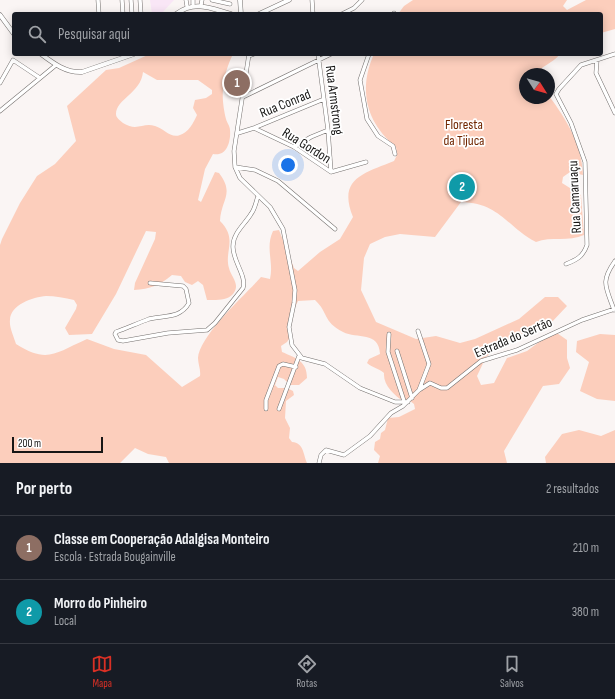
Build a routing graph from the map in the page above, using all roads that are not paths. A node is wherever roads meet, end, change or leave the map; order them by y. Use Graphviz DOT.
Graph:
graph roads {
  1 [pos="98,0"];
  2 [pos="122,0"];
  3 [pos="131,0"];
  4 [pos="140,0"];
  5 [pos="186,0"];
  6 [pos="212,0"];
  7 [pos="240,0"];
  8 [pos="289,0"];
  9 [pos="312,0"];
  10 [pos="362,0"];
  11 [pos="193,2"];
  12 [pos="201,2"];
  13 [pos="230,4"];
  14 [pos="187,6"];
  15 [pos="98,12"];
  16 [pos="124,12"];
  17 [pos="132,12"];
  18 [pos="141,12"];
  19 [pos="179,12"];
  20 [pos="226,12"];
  21 [pos="241,12"];
  22 [pos="262,12"];
  23 [pos="313,12"];
  24 [pos="346,12"];
  25 [pos="0,18"];
  26 [pos="12,32"];
  27 [pos="613,54"];
  28 [pos="44,56"];
  29 [pos="125,56"];
  30 [pos="249,56"];
  31 [pos="318,56"];
  32 [pos="327,56"];
  33 [pos="369,56"];
  34 [pos="615,59"];
  35 [pos="319,60"];
  36 [pos="597,60"];
  37 [pos="56,64"];
  38 [pos="40,78"];
  39 [pos="0,83"];
  40 [pos="243,97"];
  41 [pos="324,99"];
  42 [pos="0,111"];
  43 [pos="615,114"];
  44 [pos="254,128"];
  45 [pos="328,130"];
  46 [pos="238,133"];
  47 [pos="294,147"];
  48 [pos="395,154"];
  49 [pos="366,162"];
  50 [pos="235,167"];
  51 [pos="331,172"];
  52 [pos="258,196"];
  53 [pos="335,229"];
  54 [pos="615,261"];
  55 [pos="566,264"];
  56 [pos="150,284"];
  57 [pos="614,309"];
  58 [pos="418,331"];
  59 [pos="389,334"];
  60 [pos="397,351"];
  61 [pos="299,356"];
  62 [pos="296,367"];
  63 [pos="418,390"];
  64 [pos="412,398"];
  65 [pos="406,401"];
  66 [pos="266,409"];
  67 [pos="279,409"];
  68 [pos="319,463"];
  1 -- 15 [label="street"];
  2 -- 16 [label="street"];
  3 -- 17 [label="street"];
  4 -- 18 [label="street"];
  5 -- 14 [label="street"];
  6 -- 13 [label="street"];
  7 -- 21 [label="street"];
  8 -- 22 [label="street"];
  9 -- 23 [label="street"];
  10 -- 24 [label="street"];
  11 -- 12 [label="street"];
  11 -- 14 [label="street"];
  12 -- 20 [label="street"];
  14 -- 19 [label="street"];
  25 -- 26 [label="street"];
  27 -- 34 [label="street"];
  27 -- 36 [label="street"];
  28 -- 37 [label="street"];
  29 -- 37 [label="street"];
  30 -- 40 [label="street"];
  31 -- 35 [label="street, Rua Armstrong"];
  32 -- 35 [label="street"];
  33 -- 48 [label="street"];
  35 -- 40 [label="street"];
  35 -- 41 [label="street, Rua Armstrong"];
  36 -- 43 [label="street"];
  36 -- 55 [label="street, Rua Camaruaçu"];
  37 -- 38 [label="street"];
  38 -- 39 [label="street"];
  38 -- 42 [label="street"];
  40 -- 46 [label="street"];
  41 -- 44 [label="street, Rua Conrad"];
  41 -- 45 [label="street, Rua Armstrong"];
  44 -- 46 [label="street"];
  44 -- 47 [label="street, Rua Gordon"];
  45 -- 47 [label="street"];
  45 -- 51 [label="street, Rua Armstrong"];
  46 -- 50 [label="street"];
  47 -- 51 [label="street, Rua Gordon"];
  49 -- 51 [label="street, Rua Gordon"];
  50 -- 52 [label="street"];
  50 -- 53 [label="street"];
  52 -- 56 [label="street"];
  52 -- 61 [label="street"];
  54 -- 57 [label="street"];
  57 -- 63 [label="street, Estrada do Sertão"];
  58 -- 63 [label="street"];
  59 -- 65 [label="street"];
  60 -- 64 [label="street"];
  61 -- 62 [label="street"];
  61 -- 65 [label="street"];
  62 -- 66 [label="street"];
  62 -- 67 [label="street"];
  63 -- 64 [label="street"];
  64 -- 65 [label="street"];
  65 -- 68 [label="street"];
}
